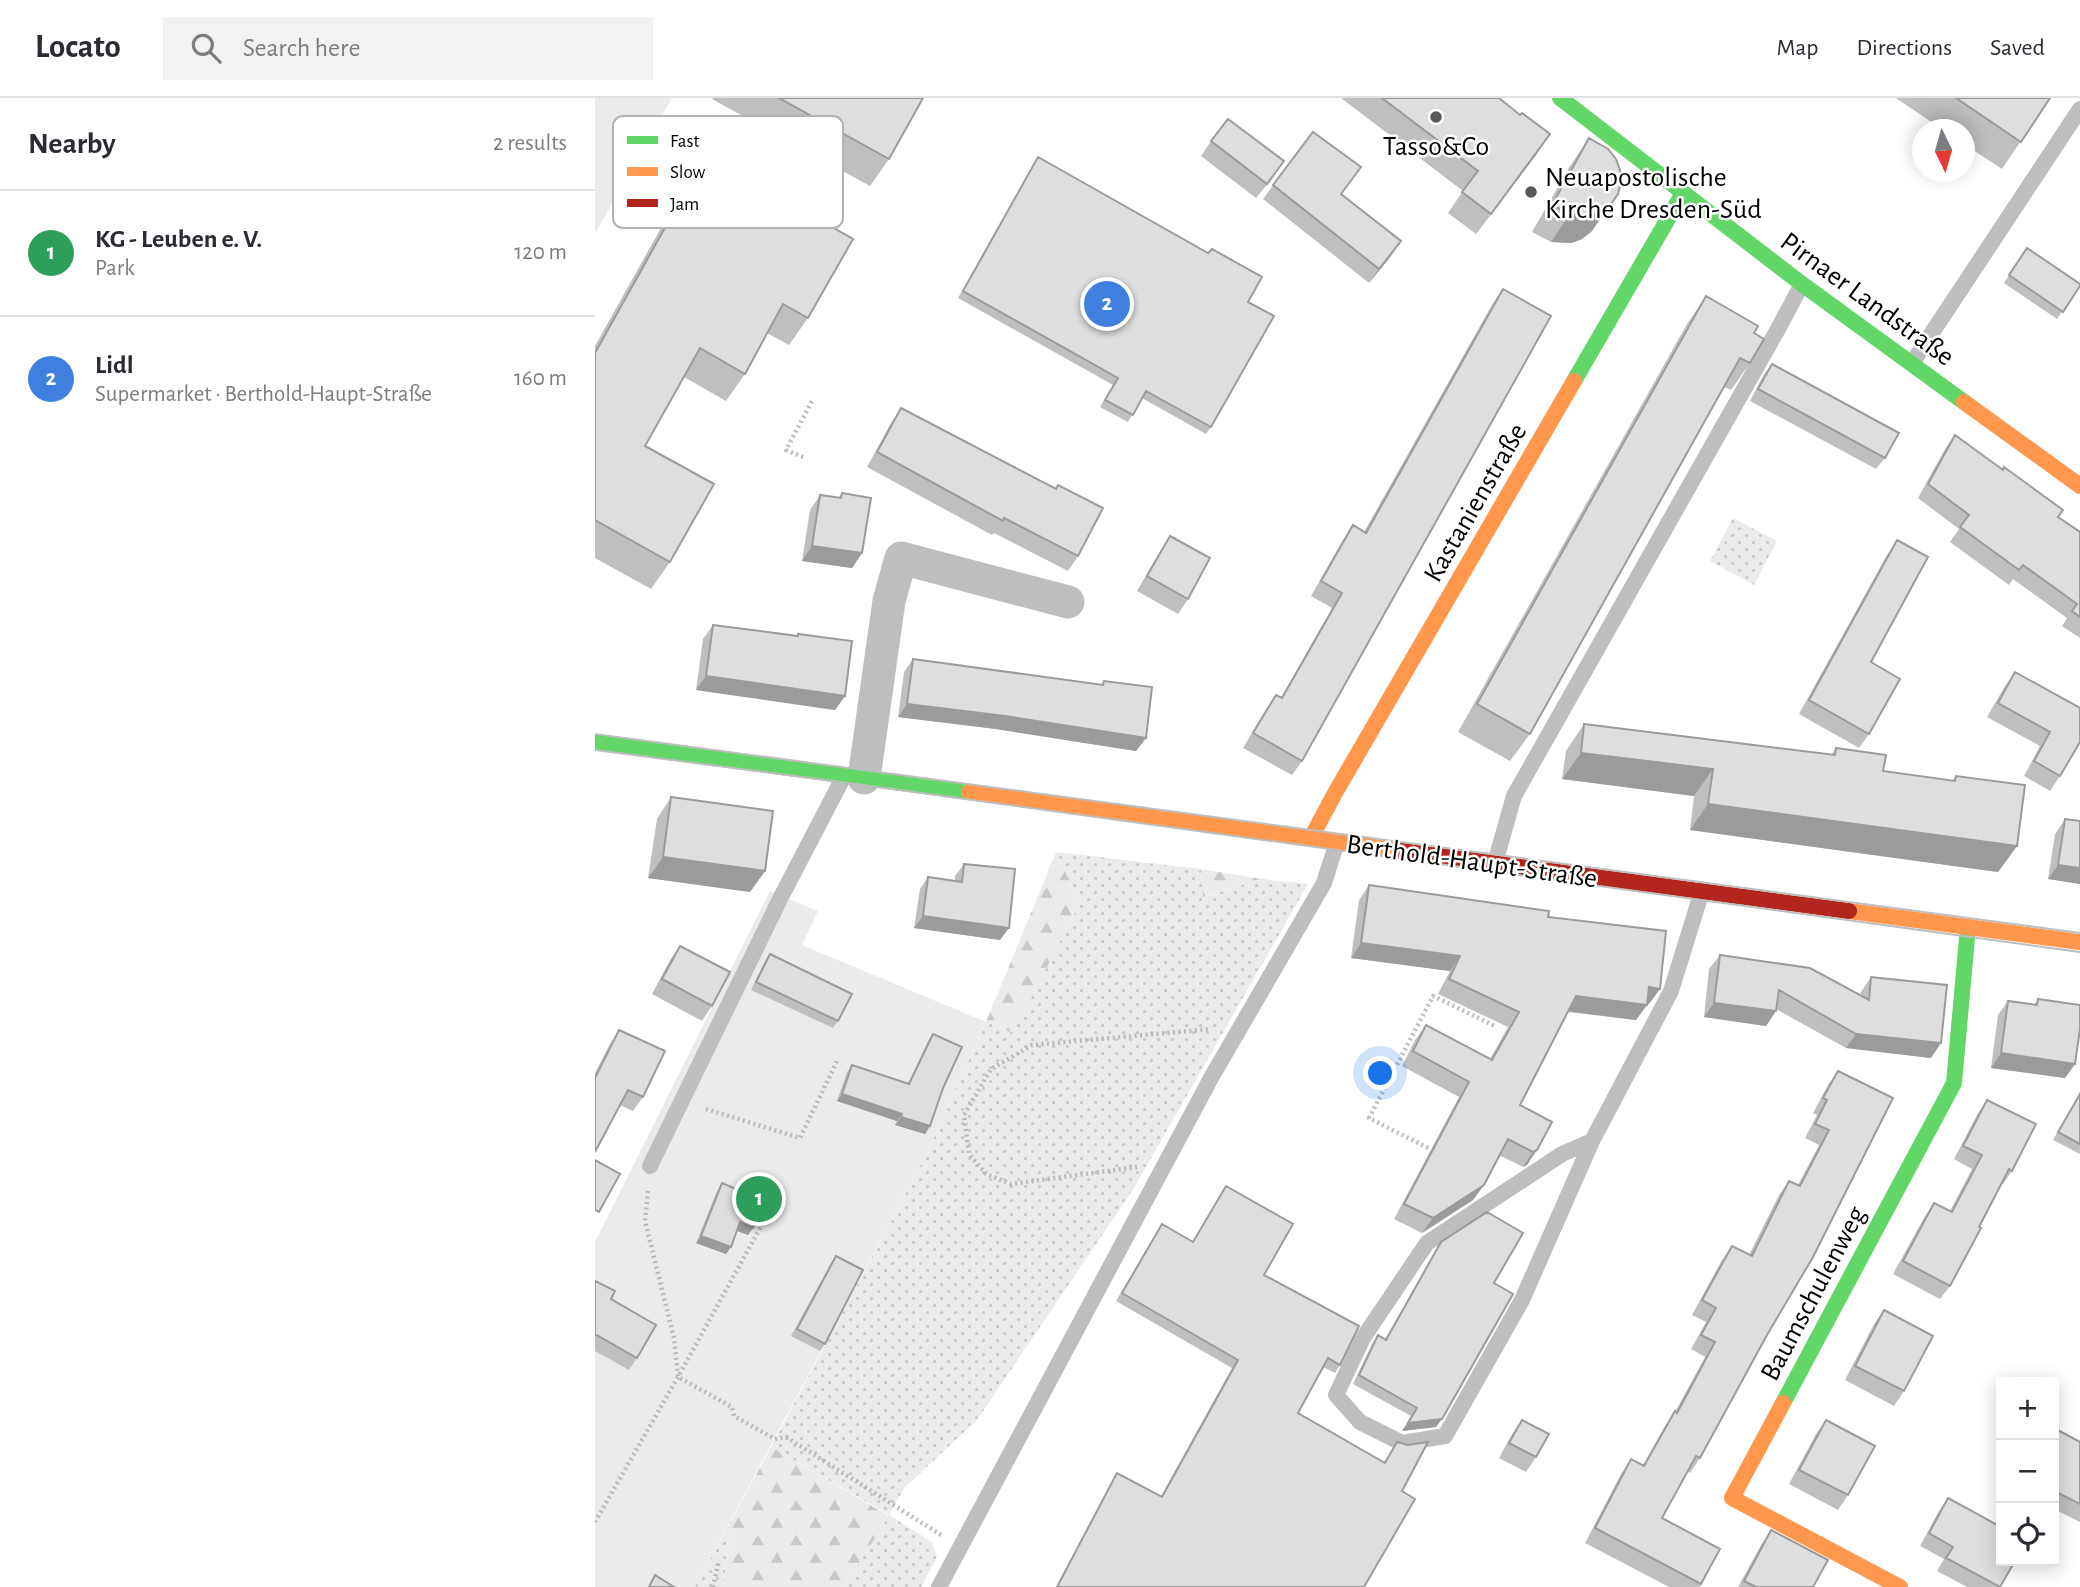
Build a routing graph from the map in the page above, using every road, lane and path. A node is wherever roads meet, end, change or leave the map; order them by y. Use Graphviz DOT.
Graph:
graph roads {
  1 [pos="1560,98"];
  2 [pos="2075,98"];
  3 [pos="2078,112"];
  4 [pos="1683,192"];
  5 [pos="1802,284"];
  6 [pos="1912,363"];
  7 [pos="813,399"];
  8 [pos="803,457"];
  9 [pos="2080,486"];
  10 [pos="1068,602"];
  11 [pos="595,742"];
  12 [pos="854,777"];
  13 [pos="1311,838"];
  14 [pos="1337,842"];
  15 [pos="1495,863"];
  16 [pos="1702,891"];
  17 [pos="1968,927"];
  18 [pos="2080,942"];
  19 [pos="1241,1026"];
  20 [pos="1497,1027"];
  21 [pos="838,1060"];
  22 [pos="681,1102"];
  23 [pos="1592,1141"];
  24 [pos="1429,1148"];
  25 [pos="1165,1164"];
  26 [pos="650,1166"];
  27 [pos="780,1192"];
  28 [pos="678,1377"];
  29 [pos="595,1522"];
  30 [pos="961,1547"];
  31 [pos="719,1560"];
  32 [pos="713,1587"];
  33 [pos="939,1587"];
  34 [pos="1900,1587"];
  1 -- 4 [label="street, Pirnaer Landstraße"];
  2 -- 3 [label="lane"];
  3 -- 6 [label="lane"];
  4 -- 5 [label="street, Pirnaer Landstraße"];
  4 -- 13 [label="street, Kastanienstraße"];
  5 -- 6 [label="street, Pirnaer Landstraße"];
  5 -- 15 [label="lane"];
  6 -- 9 [label="street, Pirnaer Landstraße"];
  7 -- 8 [label="path"];
  10 -- 12 [label="street"];
  11 -- 12 [label="street, Berthold-Haupt-Straße"];
  12 -- 13 [label="street, Berthold-Haupt-Straße"];
  12 -- 22 [label="lane"];
  13 -- 14 [label="street, Berthold-Haupt-Straße"];
  14 -- 15 [label="street, Berthold-Haupt-Straße"];
  14 -- 19 [label="lane"];
  15 -- 16 [label="street, Berthold-Haupt-Straße"];
  16 -- 17 [label="street, Berthold-Haupt-Straße"];
  16 -- 23 [label="lane"];
  17 -- 18 [label="street, Berthold-Haupt-Straße"];
  17 -- 34 [label="street, Baumschulenweg"];
  19 -- 25 [label="lane"];
  19 -- 25 [label="path"];
  20 -- 24 [label="path"];
  21 -- 22 [label="path"];
  22 -- 26 [label="lane"];
  23 -- 23 [label="lane"];
  25 -- 30 [label="lane"];
  26 -- 28 [label="path"];
  27 -- 28 [label="path"];
  28 -- 29 [label="path"];
  28 -- 30 [label="path"];
  30 -- 33 [label="lane"];
  31 -- 32 [label="path"];
}
